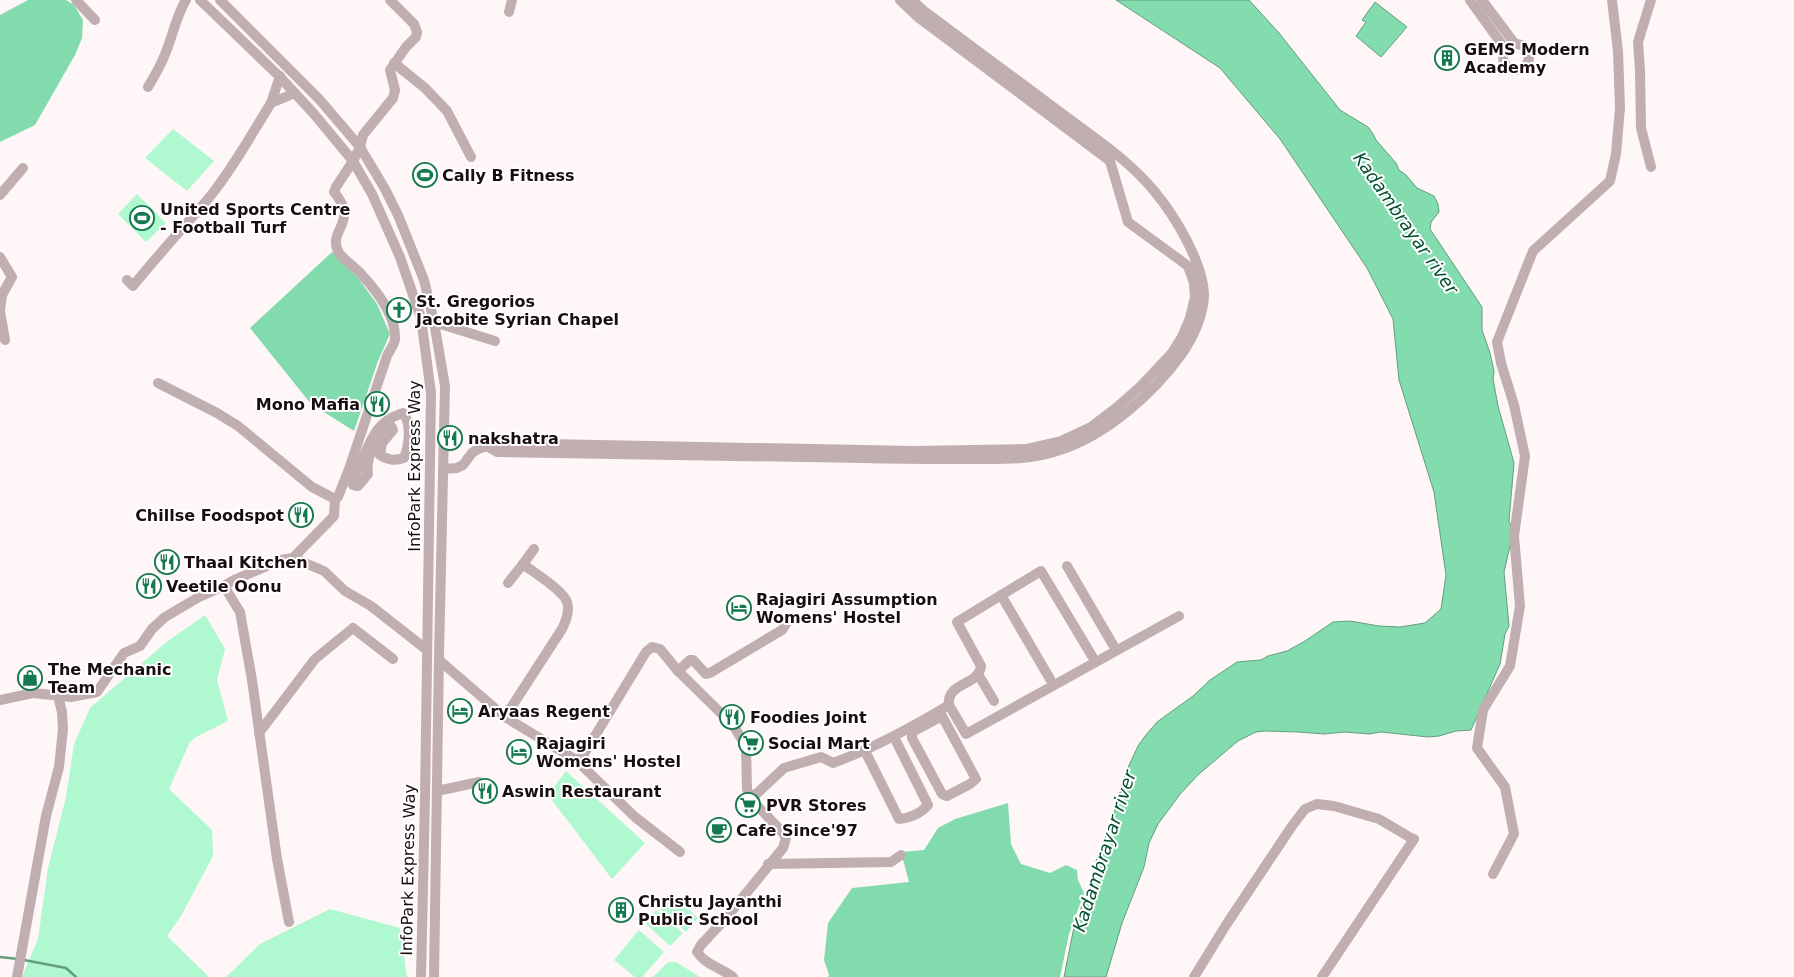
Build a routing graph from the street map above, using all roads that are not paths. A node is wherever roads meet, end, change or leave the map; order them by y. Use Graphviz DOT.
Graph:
graph roads {
  1 [pos="76,0"];
  2 [pos="186,0"];
  3 [pos="200,0"];
  4 [pos="220,0"];
  5 [pos="390,0"];
  6 [pos="512,0"];
  7 [pos="900,0"];
  8 [pos="912,0"];
  9 [pos="1470,0"];
  10 [pos="1482,0"];
  11 [pos="1612,0"];
  12 [pos="1651,0"];
  13 [pos="509,12"];
  14 [pos="95,20"];
  15 [pos="394,63"];
  16 [pos="280,76"];
  17 [pos="148,87"];
  18 [pos="295,94"];
  19 [pos="271,103"];
  20 [pos="360,148"];
  21 [pos="472,157"];
  22 [pos="353,161"];
  23 [pos="1651,167"];
  24 [pos="23,168"];
  25 [pos="0,195"];
  26 [pos="0,257"];
  27 [pos="127,280"];
  28 [pos="0,310"];
  29 [pos="434,322"];
  30 [pos="5,340"];
  31 [pos="495,341"];
  32 [pos="158,382"];
  33 [pos="488,447"];
  34 [pos="356,464"];
  35 [pos="443,469"];
  36 [pos="335,498"];
  37 [pos="534,549"];
  38 [pos="293,558"];
  39 [pos="522,564"];
  40 [pos="1067,566"];
  41 [pos="508,583"];
  42 [pos="224,586"];
  43 [pos="1001,595"];
  44 [pos="1178,616"];
  45 [pos="788,622"];
  46 [pos="427,650"];
  47 [pos="1116,650"];
  48 [pos="1092,656"];
  49 [pos="392,660"];
  50 [pos="439,660"];
  51 [pos="678,671"];
  52 [pos="978,674"];
  53 [pos="1050,679"];
  54 [pos="58,696"];
  55 [pos="0,700"];
  56 [pos="994,701"];
  57 [pos="943,711"];
  58 [pos="505,717"];
  59 [pos="259,733"];
  60 [pos="894,737"];
  61 [pos="865,751"];
  62 [pos="576,760"];
  63 [pos="479,782"];
  64 [pos="437,791"];
  65 [pos="751,799"];
  66 [pos="680,852"];
  67 [pos="901,855"];
  68 [pos="768,864"];
  69 [pos="1493,874"];
  70 [pos="289,922"];
  71 [pos="19,972"];
  72 [pos="421,977"];
  73 [pos="434,977"];
  74 [pos="733,977"];
  75 [pos="1194,977"];
  76 [pos="1322,977"];
  1 -- 14 [label="street"];
  2 -- 17 [label="street"];
  3 -- 16 [label="street, InfoPark Express Way"];
  4 -- 20 [label="street, InfoPark Express Way"];
  5 -- 15 [label="street"];
  6 -- 13 [label="street"];
  7 -- 33 [label="street"];
  8 -- 33 [label="street"];
  9 -- 10 [label="street"];
  11 -- 69 [label="street"];
  12 -- 23 [label="street"];
  15 -- 20 [label="street"];
  15 -- 21 [label="street"];
  16 -- 18 [label="street, InfoPark Express Way"];
  16 -- 19 [label="street"];
  18 -- 19 [label="street"];
  18 -- 22 [label="street, InfoPark Express Way"];
  19 -- 27 [label="street"];
  20 -- 22 [label="street"];
  20 -- 29 [label="street, InfoPark Express Way"];
  22 -- 34 [label="street"];
  22 -- 46 [label="street, InfoPark Express Way"];
  24 -- 25 [label="street"];
  26 -- 28 [label="street"];
  28 -- 30 [label="street"];
  29 -- 31 [label="street"];
  29 -- 35 [label="street, InfoPark Express Way"];
  32 -- 36 [label="street"];
  33 -- 35 [label="street"];
  34 -- 34 [label="street"];
  34 -- 36 [label="street"];
  35 -- 50 [label="street, InfoPark Express Way"];
  36 -- 38 [label="street"];
  37 -- 39 [label="street"];
  38 -- 42 [label="street"];
  38 -- 46 [label="street"];
  39 -- 41 [label="street"];
  39 -- 58 [label="street"];
  40 -- 47 [label="street"];
  42 -- 54 [label="street"];
  42 -- 59 [label="street"];
  43 -- 48 [label="street"];
  43 -- 52 [label="street"];
  43 -- 53 [label="street"];
  44 -- 47 [label="street"];
  45 -- 51 [label="street"];
  46 -- 72 [label="street, InfoPark Express Way"];
  47 -- 57 [label="street"];
  49 -- 59 [label="street"];
  50 -- 58 [label="street"];
  50 -- 64 [label="street, InfoPark Express Way"];
  51 -- 62 [label="street"];
  51 -- 65 [label="street"];
  52 -- 56 [label="street"];
  52 -- 57 [label="street"];
  54 -- 55 [label="street"];
  54 -- 71 [label="street"];
  57 -- 57 [label="street"];
  57 -- 60 [label="street"];
  58 -- 62 [label="street"];
  59 -- 70 [label="street"];
  60 -- 61 [label="street"];
  60 -- 61 [label="street"];
  61 -- 65 [label="street"];
  62 -- 66 [label="street"];
  63 -- 64 [label="street"];
  64 -- 73 [label="street, InfoPark Express Way"];
  65 -- 68 [label="street"];
  67 -- 68 [label="street"];
  68 -- 74 [label="street"];
  75 -- 76 [label="street"];
}
